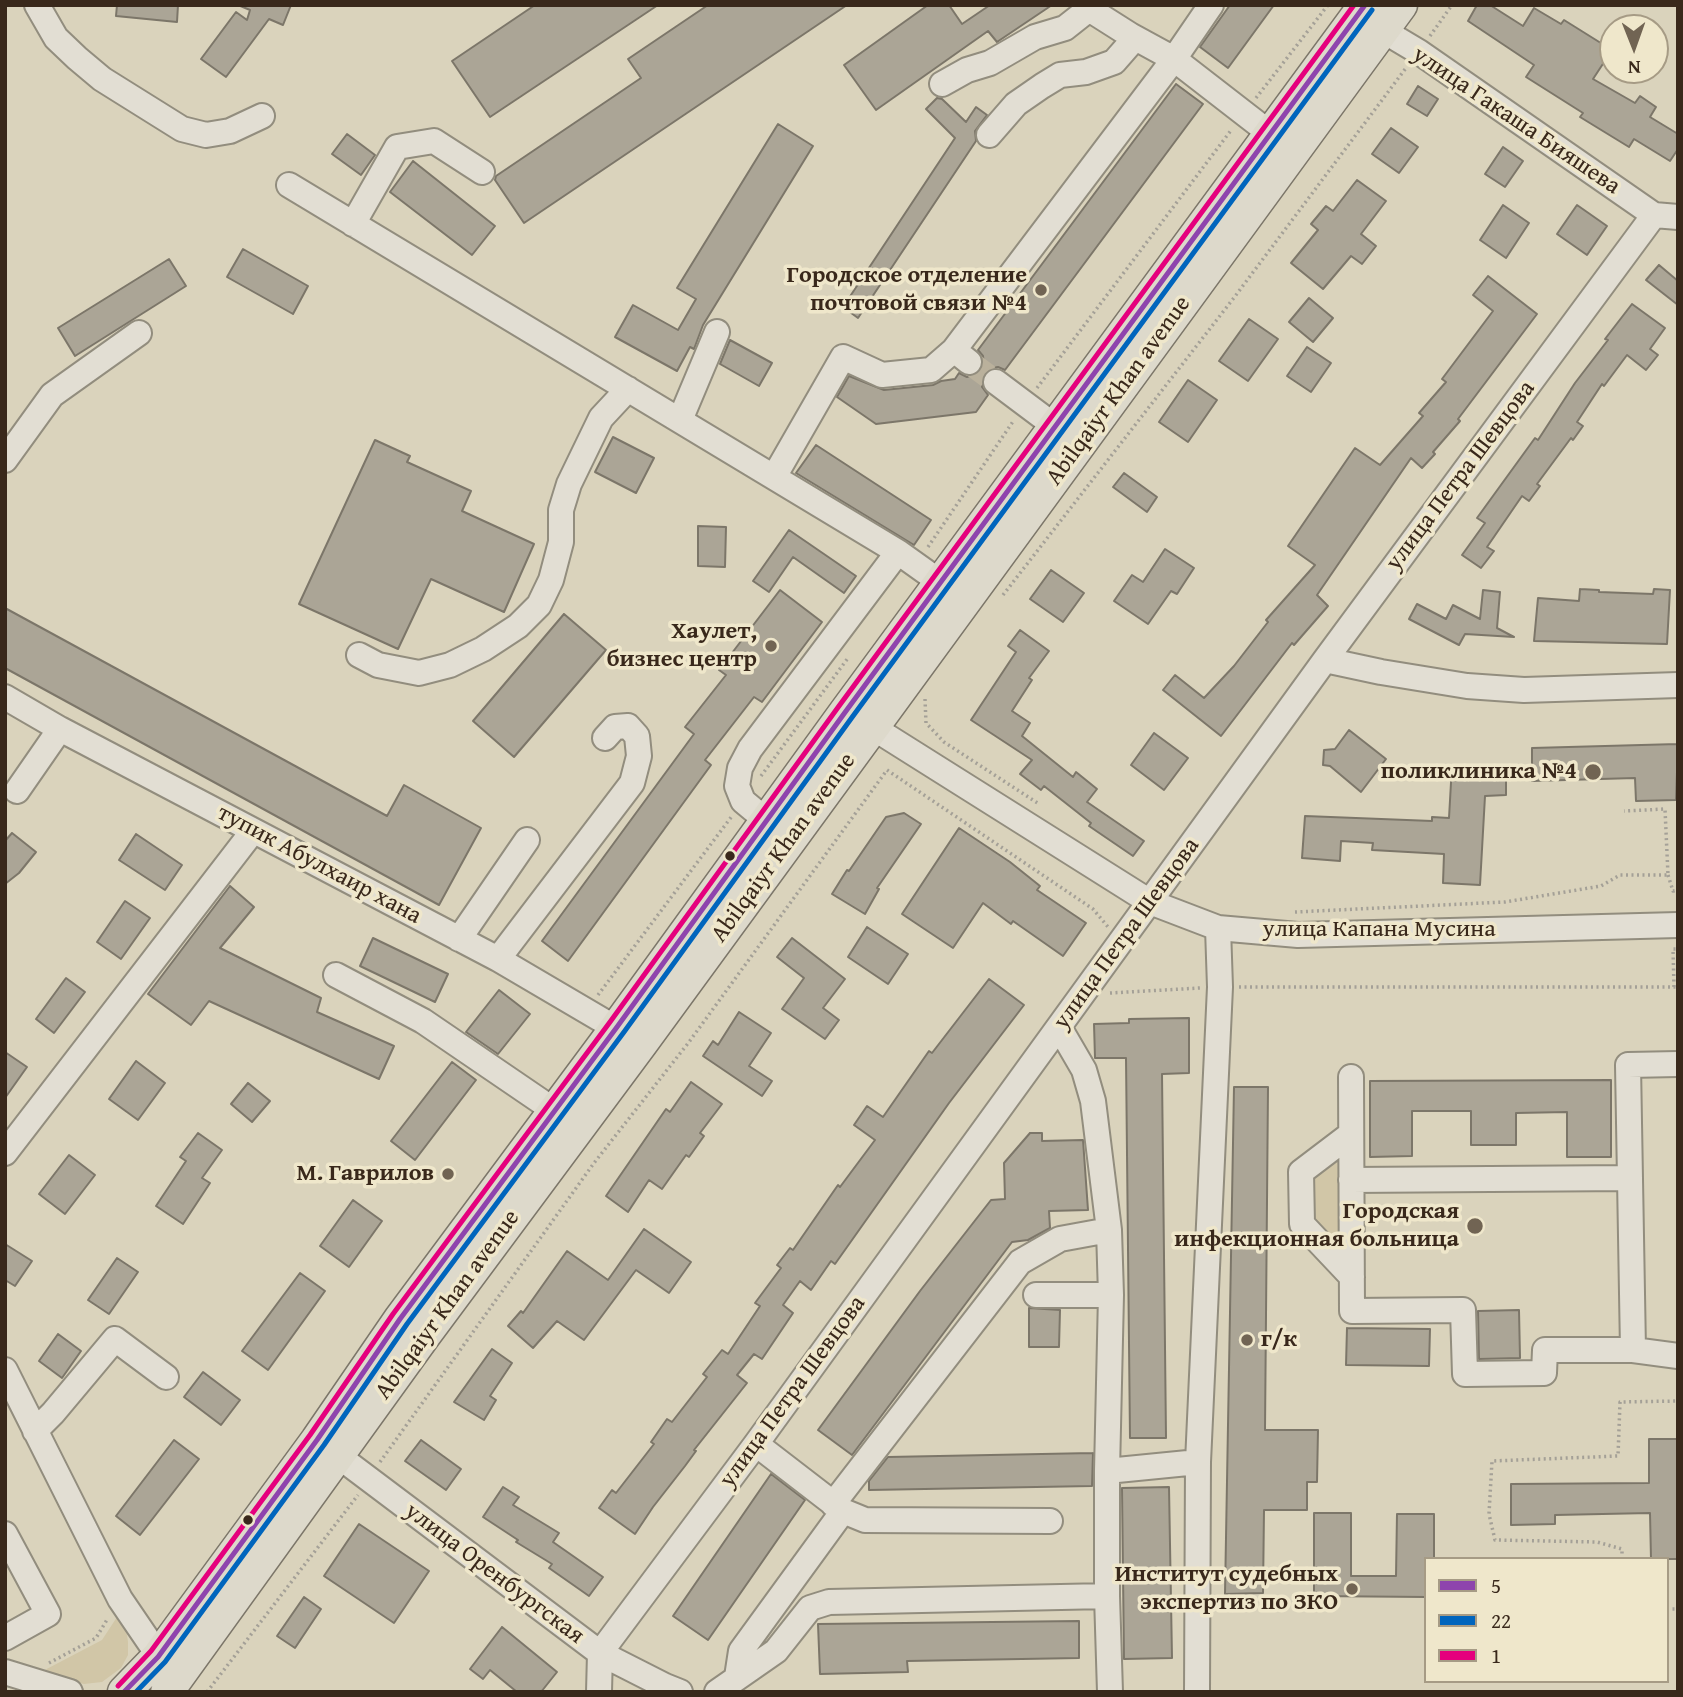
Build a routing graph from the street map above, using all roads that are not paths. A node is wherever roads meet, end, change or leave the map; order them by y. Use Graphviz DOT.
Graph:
graph roads {
  1 [pos="37,5"];
  2 [pos="1211,5"];
  3 [pos="1401,5"];
  4 [pos="1088,7"];
  5 [pos="1368,17"];
  6 [pos="1135,38"];
  7 [pos="1174,59"];
  8 [pos="942,84"];
  9 [pos="262,116"];
  10 [pos="989,135"];
  11 [pos="1282,143"];
  12 [pos="482,172"];
  13 [pos="289,185"];
  14 [pos="1666,216"];
  15 [pos="353,223"];
  16 [pos="717,332"];
  17 [pos="139,333"];
  18 [pos="996,383"];
  19 [pos="628,389"];
  20 [pos="680,420"];
  21 [pos="1056,428"];
  22 [pos="5,460"];
  23 [pos="774,477"];
  24 [pos="907,558"];
  25 [pos="954,592"];
  26 [pos="359,655"];
  27 [pos="1325,660"];
  28 [pos="1678,685"];
  29 [pos="5,696"];
  30 [pos="858,721"];
  31 [pos="60,729"];
  32 [pos="605,738"];
  33 [pos="17,791"];
  34 [pos="767,821"];
  35 [pos="253,831"];
  36 [pos="527,840"];
  37 [pos="1150,902"];
  38 [pos="1678,925"];
  39 [pos="1218,928"];
  40 [pos="459,939"];
  41 [pos="498,959"];
  42 [pos="337,975"];
  43 [pos="1059,1027"];
  44 [pos="629,1036"];
  45 [pos="1678,1064"];
  46 [pos="1351,1077"];
  47 [pos="555,1111"];
  48 [pos="1351,1133"];
  49 [pos="5,1153"];
  50 [pos="1630,1178"];
  51 [pos="1351,1180"];
  52 [pos="1109,1230"];
  53 [pos="1352,1277"];
  54 [pos="1036,1295"];
  55 [pos="1111,1296"];
  56 [pos="1633,1350"];
  57 [pos="1678,1356"];
  58 [pos="5,1370"];
  59 [pos="166,1377"];
  60 [pos="11,1397"];
  61 [pos="35,1431"];
  62 [pos="756,1444"];
  63 [pos="327,1448"];
  64 [pos="1198,1462"];
  65 [pos="1107,1471"];
  66 [pos="838,1507"];
  67 [pos="1049,1521"];
  68 [pos="5,1534"];
  69 [pos="1107,1596"];
  70 [pos="5,1637"];
  71 [pos="600,1653"];
  72 [pos="5,1654"];
  73 [pos="13,1675"];
  74 [pos="167,1676"];
  75 [pos="737,1677"];
  76 [pos="70,1692"];
  77 [pos="124,1692"];
  78 [pos="599,1692"];
  79 [pos="680,1692"];
  80 [pos="717,1692"];
  81 [pos="1110,1692"];
  82 [pos="1197,1692"];
  1 -- 9 [label="street"];
  2 -- 7 [label="street"];
  3 -- 5 [label="main road, Abilqaiyr Khan avenue"];
  4 -- 6 [label="street"];
  4 -- 8 [label="street"];
  5 -- 11 [label="main road, Abilqaiyr Khan avenue"];
  5 -- 14 [label="street, улица Гакаша Бияшева"];
  6 -- 7 [label="street"];
  6 -- 10 [label="street"];
  7 -- 11 [label="street"];
  7 -- 23 [label="street"];
  11 -- 21 [label="main road, Abilqaiyr Khan avenue"];
  11 -- 25 [label="main road, Abilqaiyr Khan avenue"];
  12 -- 15 [label="street"];
  13 -- 15 [label="street"];
  14 -- 27 [label="street, улица Петра Шевцова"];
  15 -- 19 [label="street"];
  16 -- 20 [label="street"];
  17 -- 22 [label="street"];
  18 -- 21 [label="street"];
  19 -- 20 [label="street"];
  19 -- 26 [label="street"];
  20 -- 23 [label="street"];
  21 -- 25 [label="main road, Abilqaiyr Khan avenue"];
  23 -- 24 [label="street"];
  24 -- 25 [label="street"];
  24 -- 34 [label="street"];
  25 -- 30 [label="main road, Abilqaiyr Khan avenue"];
  27 -- 28 [label="street"];
  27 -- 37 [label="street, улица Петра Шевцова"];
  29 -- 31 [label="street, тупик Абулхаир хана"];
  30 -- 34 [label="main road, Abilqaiyr Khan avenue"];
  30 -- 37 [label="street, улица Капана Мусина"];
  30 -- 44 [label="main road, Abilqaiyr Khan avenue"];
  31 -- 33 [label="street"];
  31 -- 35 [label="street, тупик Абулхаир хана"];
  32 -- 41 [label="street"];
  34 -- 44 [label="main road, Abilqaiyr Khan avenue"];
  35 -- 40 [label="street, тупик Абулхаир хана"];
  35 -- 49 [label="street"];
  36 -- 40 [label="street"];
  37 -- 39 [label="street, улица Капана Мусина"];
  37 -- 43 [label="street, улица Петра Шевцова"];
  38 -- 39 [label="street, улица Капана Мусина"];
  39 -- 64 [label="street"];
  40 -- 41 [label="street, тупик Абулхаир хана"];
  41 -- 44 [label="street, тупик Абулхаир хана"];
  42 -- 47 [label="street"];
  43 -- 52 [label="street"];
  43 -- 62 [label="street, улица Петра Шевцова"];
  44 -- 47 [label="main road, Abilqaiyr Khan avenue"];
  44 -- 63 [label="main road, Abilqaiyr Khan avenue"];
  45 -- 50 [label="street"];
  46 -- 48 [label="street"];
  47 -- 63 [label="main road, Abilqaiyr Khan avenue"];
  48 -- 51 [label="street"];
  48 -- 53 [label="street"];
  50 -- 51 [label="street"];
  50 -- 56 [label="street"];
  51 -- 53 [label="street"];
  52 -- 55 [label="street"];
  52 -- 66 [label="street"];
  53 -- 56 [label="street"];
  54 -- 55 [label="street"];
  55 -- 65 [label="street"];
  56 -- 57 [label="street"];
  58 -- 60 [label="street"];
  59 -- 61 [label="street"];
  60 -- 61 [label="street"];
  61 -- 74 [label="street"];
  62 -- 66 [label="street"];
  62 -- 71 [label="street, улица Петра Шевцова"];
  63 -- 71 [label="street, улица Оренбургская"];
  63 -- 74 [label="main road, Abilqaiyr Khan avenue"];
  64 -- 65 [label="street"];
  64 -- 82 [label="street"];
  65 -- 69 [label="street"];
  66 -- 67 [label="street"];
  66 -- 75 [label="street"];
  68 -- 70 [label="street"];
  69 -- 75 [label="street"];
  69 -- 81 [label="street"];
  71 -- 78 [label="street"];
  71 -- 79 [label="street, улица Оренбургская"];
  72 -- 73 [label="street"];
  73 -- 76 [label="street"];
  74 -- 77 [label="main road, Abilqaiyr Khan avenue"];
  75 -- 80 [label="street"];
}
